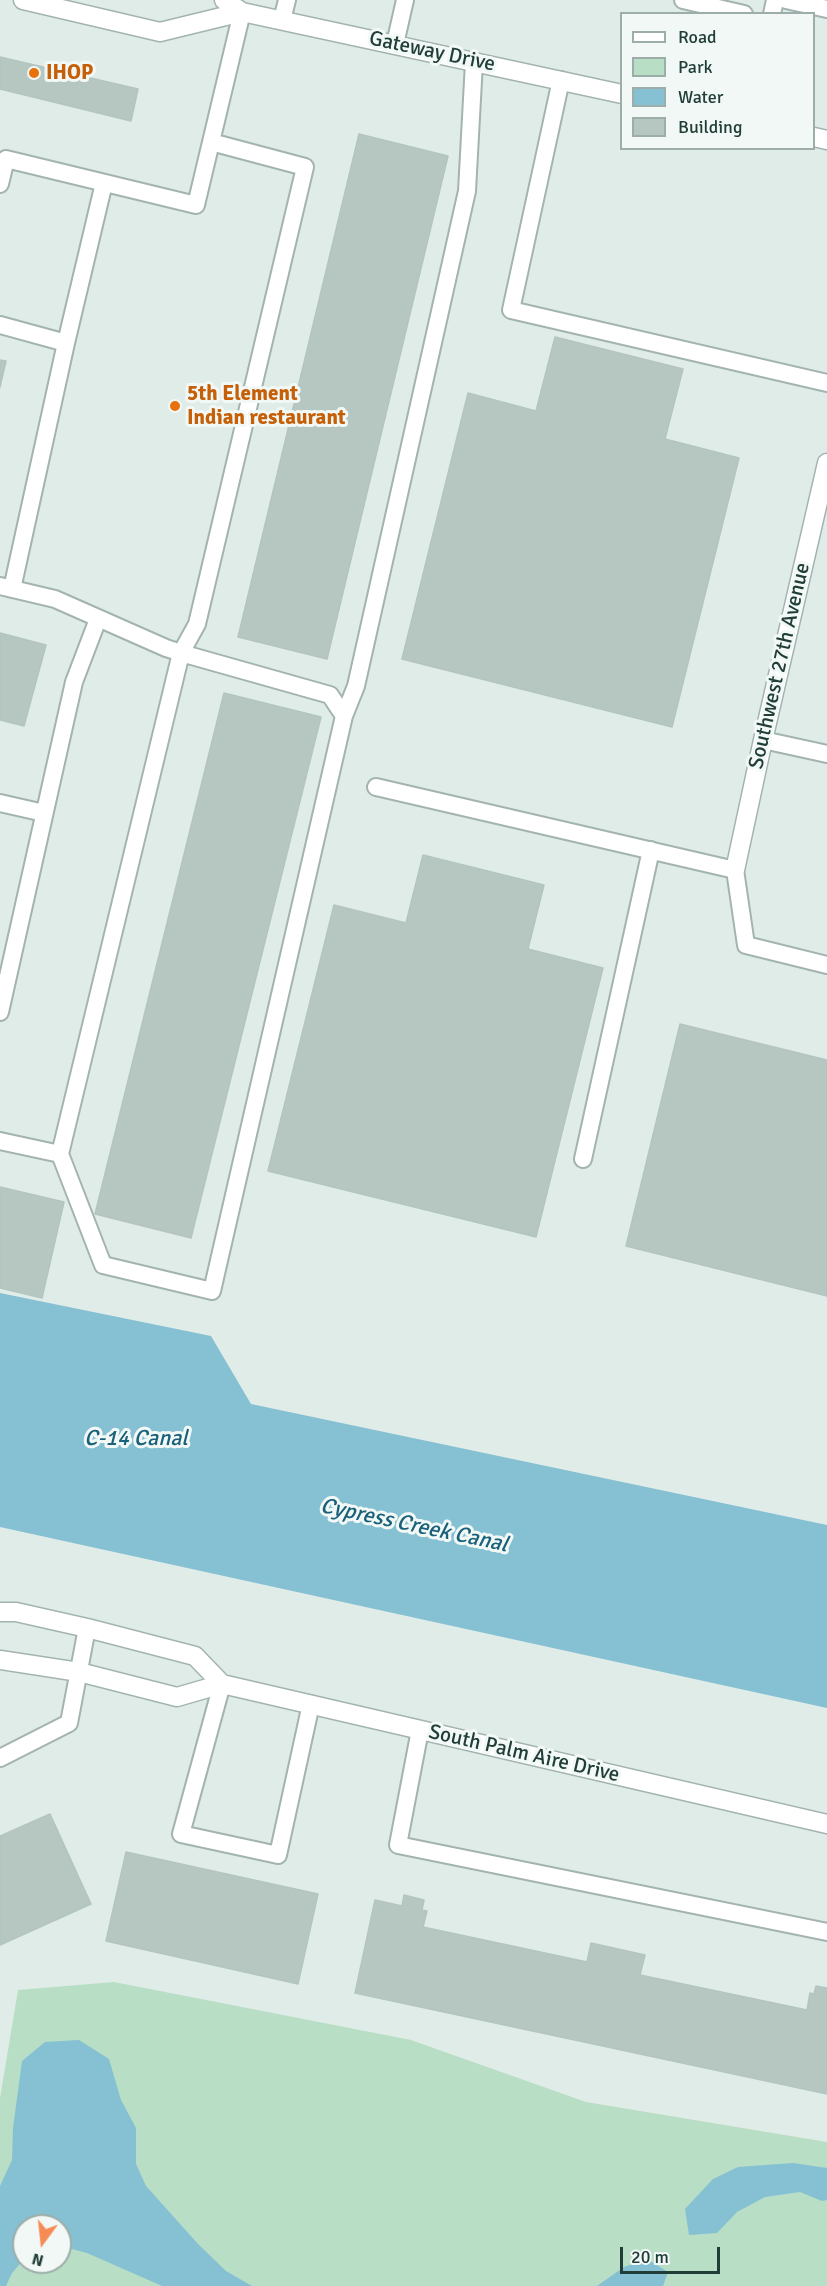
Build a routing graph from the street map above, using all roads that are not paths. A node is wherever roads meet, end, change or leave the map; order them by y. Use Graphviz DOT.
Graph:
graph roads {
  1 [pos="23,0"];
  2 [pos="224,0"];
  3 [pos="287,0"];
  4 [pos="405,0"];
  5 [pos="683,0"];
  6 [pos="786,0"];
  7 [pos="827,9"];
  8 [pos="242,12"];
  9 [pos="735,12"];
  10 [pos="282,21"];
  11 [pos="395,44"];
  12 [pos="474,62"];
  13 [pos="561,80"];
  14 [pos="620,94"];
  15 [pos="211,142"];
  16 [pos="104,183"];
  17 [pos="0,184"];
  18 [pos="0,325"];
  19 [pos="66,343"];
  20 [pos="827,383"];
  21 [pos="827,464"];
  22 [pos="6,587"];
  23 [pos="98,619"];
  24 [pos="181,652"];
  25 [pos="344,716"];
  26 [pos="763,740"];
  27 [pos="827,754"];
  28 [pos="376,787"];
  29 [pos="0,803"];
  30 [pos="44,813"];
  31 [pos="651,850"];
  32 [pos="735,870"];
  33 [pos="827,965"];
  34 [pos="0,1012"];
  35 [pos="0,1141"];
  36 [pos="60,1155"];
  37 [pos="583,1159"];
  38 [pos="0,1612"];
  39 [pos="87,1628"];
  40 [pos="0,1660"];
  41 [pos="79,1672"];
  42 [pos="222,1684"];
  43 [pos="311,1704"];
  44 [pos="420,1730"];
  45 [pos="0,1758"];
  46 [pos="827,1824"];
  47 [pos="827,1932"];
  1 -- 8 [label="street, Gateway Drive"];
  2 -- 8 [label="street, Gateway Drive"];
  3 -- 10 [label="lane"];
  4 -- 11 [label="lane"];
  5 -- 9 [label="lane"];
  6 -- 7 [label="lane"];
  8 -- 10 [label="street, Gateway Drive"];
  8 -- 15 [label="lane"];
  10 -- 11 [label="street, Gateway Drive"];
  11 -- 12 [label="street, Gateway Drive"];
  12 -- 13 [label="street, Gateway Drive"];
  12 -- 25 [label="lane"];
  13 -- 14 [label="street, Gateway Drive"];
  13 -- 20 [label="lane"];
  15 -- 16 [label="lane"];
  15 -- 24 [label="lane"];
  16 -- 17 [label="lane"];
  16 -- 19 [label="lane"];
  18 -- 19 [label="lane"];
  19 -- 22 [label="lane"];
  21 -- 26 [label="street, Southwest 27th Avenue"];
  22 -- 23 [label="lane"];
  23 -- 24 [label="lane"];
  23 -- 30 [label="lane"];
  24 -- 25 [label="lane"];
  24 -- 36 [label="lane"];
  25 -- 36 [label="lane"];
  26 -- 27 [label="lane"];
  26 -- 32 [label="street, Southwest 27th Avenue"];
  28 -- 31 [label="lane"];
  29 -- 30 [label="lane"];
  30 -- 34 [label="lane"];
  31 -- 32 [label="lane"];
  31 -- 37 [label="lane"];
  32 -- 33 [label="lane"];
  35 -- 36 [label="lane"];
  38 -- 39 [label="street"];
  39 -- 41 [label="lane"];
  39 -- 42 [label="street"];
  40 -- 41 [label="street, South Palm Aire Drive"];
  41 -- 42 [label="street, South Palm Aire Drive"];
  41 -- 45 [label="lane"];
  42 -- 43 [label="street, South Palm Aire Drive"];
  42 -- 43 [label="lane"];
  43 -- 44 [label="street, South Palm Aire Drive"];
  44 -- 46 [label="street, South Palm Aire Drive"];
  44 -- 47 [label="lane"];
}
